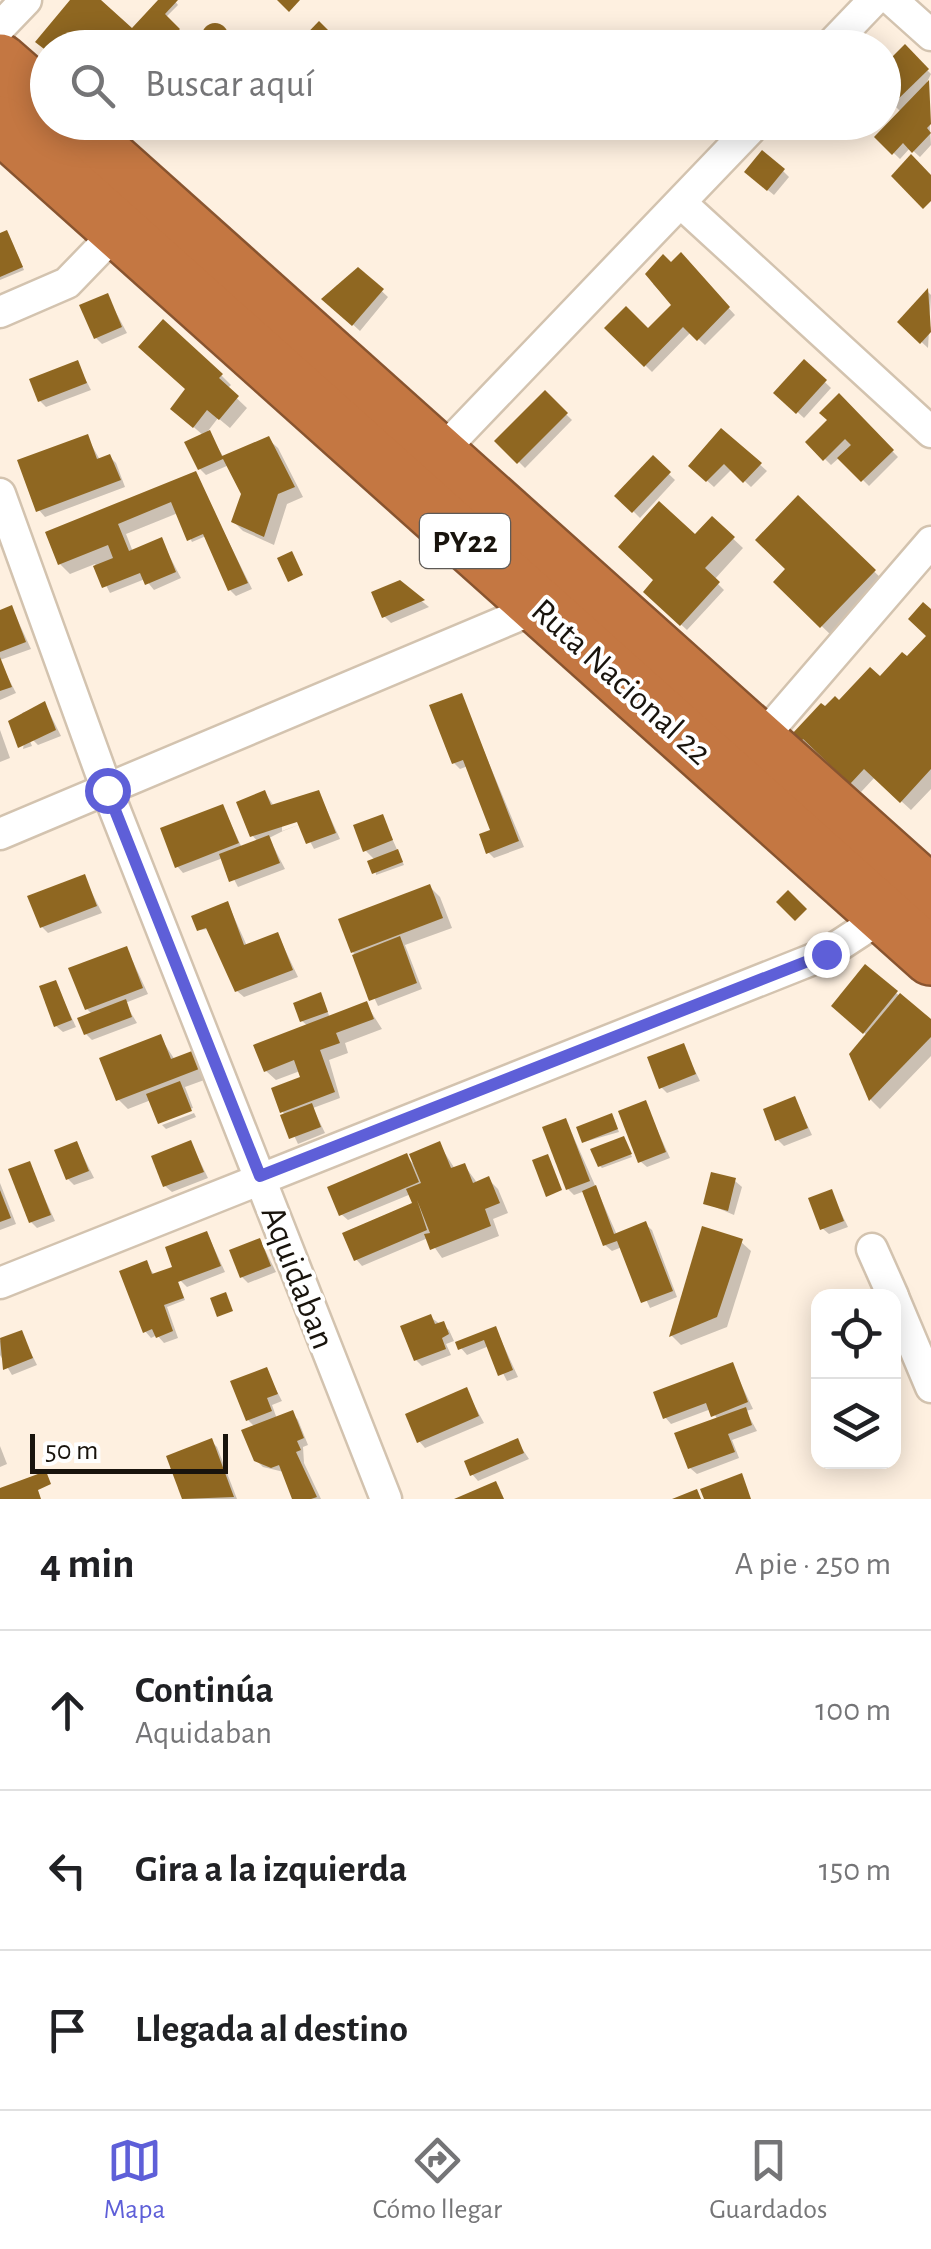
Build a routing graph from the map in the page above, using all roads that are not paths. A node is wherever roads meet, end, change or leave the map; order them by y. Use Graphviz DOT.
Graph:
graph roads {
  1 [pos="26,0"];
  2 [pos="874,0"];
  3 [pos="892,0"];
  4 [pos="0,27"];
  5 [pos="845,30"];
  6 [pos="931,35"];
  7 [pos="0,62"];
  8 [pos="30,88"];
  9 [pos="0,124"];
  10 [pos="81,140"];
  11 [pos="740,140"];
  12 [pos="680,203"];
  13 [pos="132,212"];
  14 [pos="0,312"];
  15 [pos="931,432"];
  16 [pos="439,454"];
  17 [pos="0,494"];
  18 [pos="931,542"];
  19 [pos="553,588"];
  20 [pos="744,759"];
  21 [pos="107,790"];
  22 [pos="0,834"];
  23 [pos="908,895"];
  24 [pos="931,958"];
  25 [pos="260,1176"];
  26 [pos="872,1249"];
  27 [pos="0,1283"];
  28 [pos="889,1289"];
  29 [pos="901,1317"];
  30 [pos="931,1388"];
  31 [pos="386,1499"];
  1 -- 4 [label="street"];
  2 -- 5 [label="street"];
  3 -- 6 [label="street"];
  7 -- 8 [label="highway"];
  9 -- 13 [label="highway, Ruta Nacional 22 / PY22"];
  10 -- 13 [label="highway, Ruta Nacional 22 / PY22"];
  11 -- 12 [label="street"];
  12 -- 15 [label="street"];
  12 -- 16 [label="street"];
  13 -- 14 [label="street"];
  13 -- 16 [label="highway, Ruta Nacional 22 / PY22"];
  13 -- 19 [label="highway, Ruta Nacional 22 / PY22"];
  16 -- 19 [label="highway, Ruta Nacional 22 / PY22"];
  17 -- 21 [label="street, Aquidaban"];
  18 -- 20 [label="street"];
  19 -- 20 [label="highway, Ruta Nacional 22 / PY22"];
  19 -- 21 [label="street"];
  20 -- 23 [label="highway, Ruta Nacional 22 / PY22"];
  21 -- 22 [label="street"];
  21 -- 25 [label="street, Aquidaban"];
  23 -- 24 [label="highway, Ruta Nacional 22 / PY22"];
  23 -- 25 [label="street"];
  25 -- 27 [label="street"];
  25 -- 31 [label="street, Aquidaban"];
  26 -- 28 [label="street"];
  29 -- 30 [label="street"];
}
